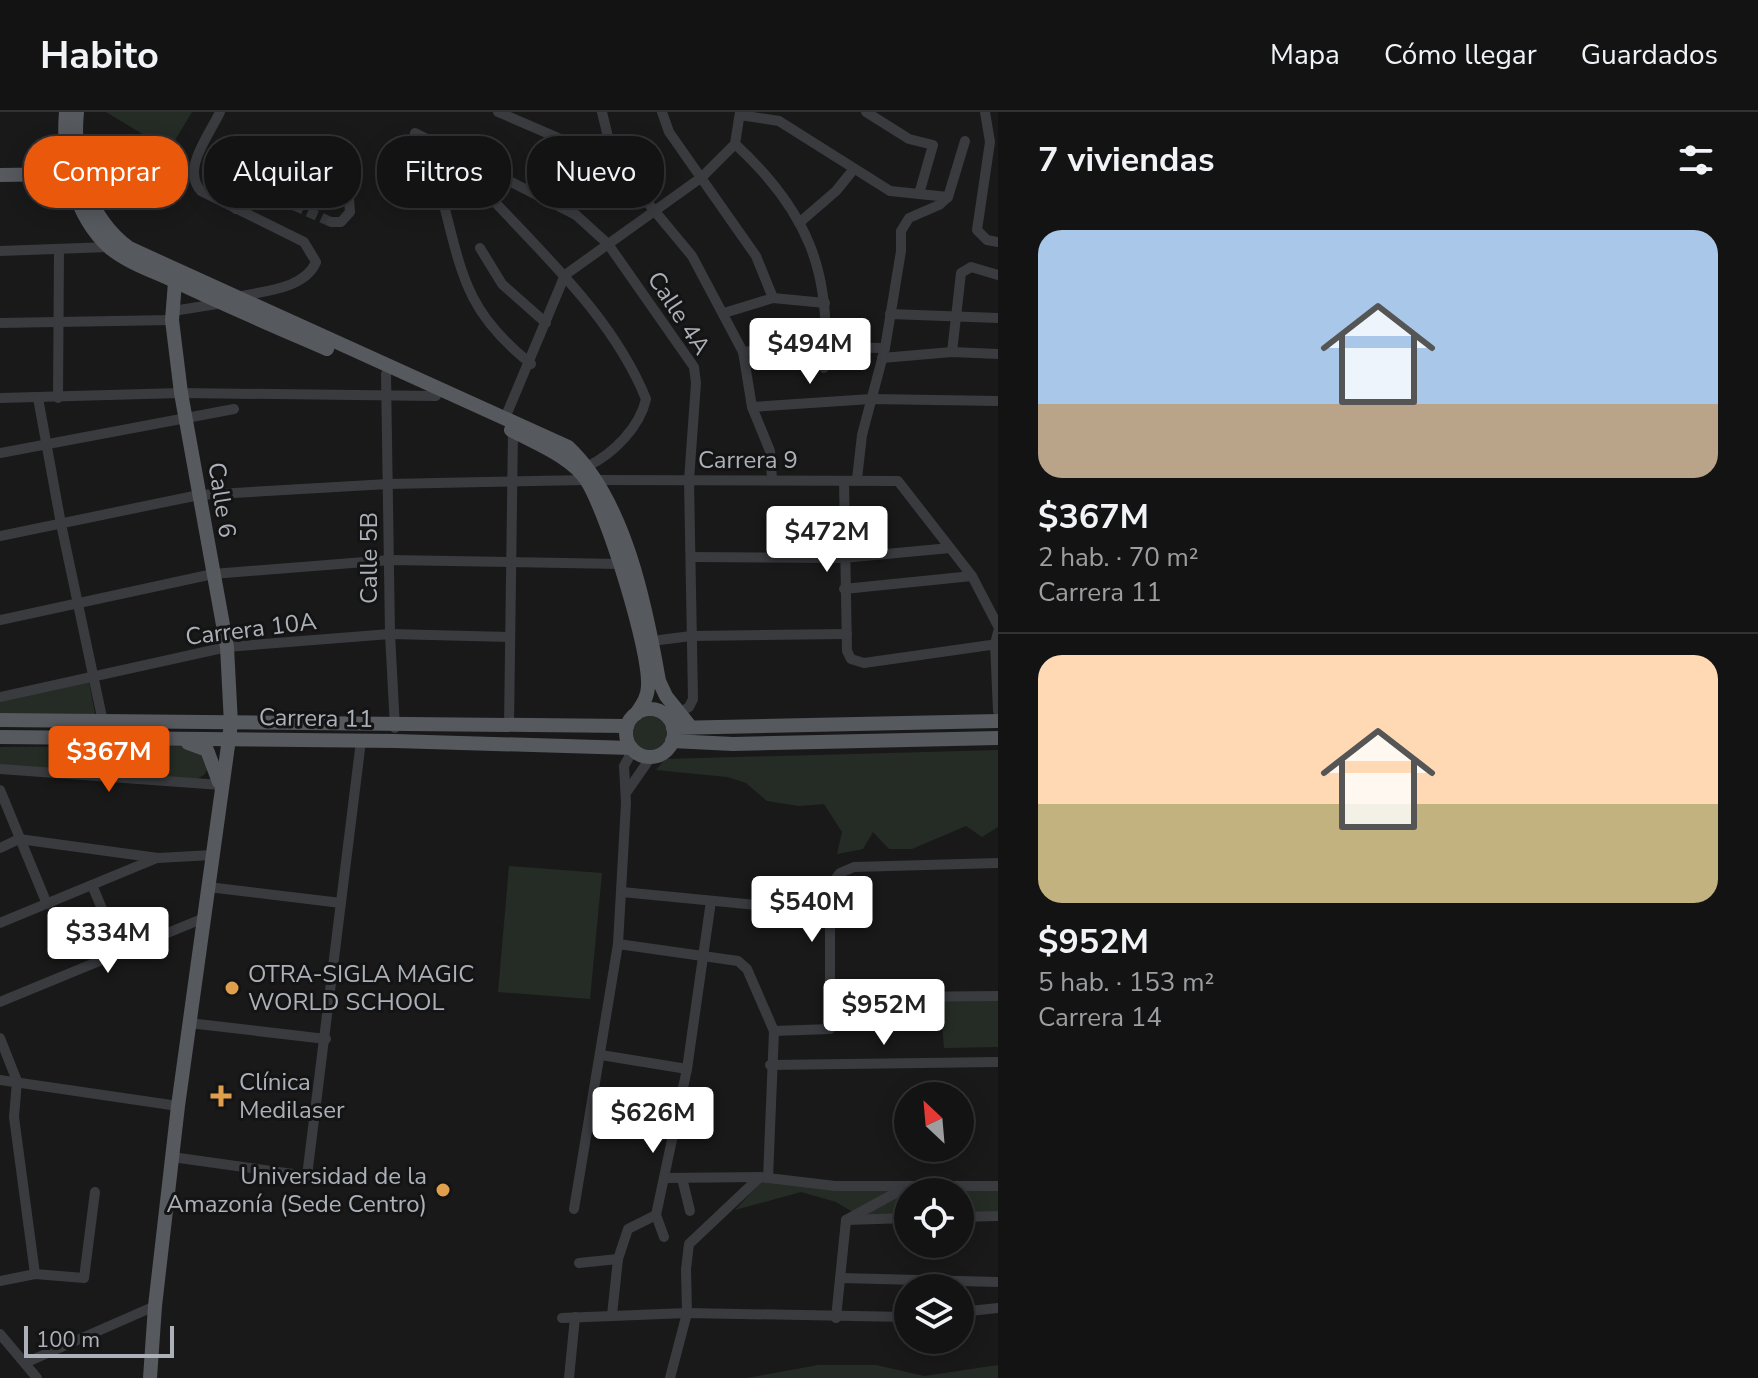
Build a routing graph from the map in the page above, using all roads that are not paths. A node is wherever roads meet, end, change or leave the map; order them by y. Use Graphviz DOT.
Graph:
graph roads {
  1 [pos="66,112"];
  2 [pos="77,112"];
  3 [pos="220,112"];
  4 [pos="498,112"];
  5 [pos="602,112"];
  6 [pos="662,112"];
  7 [pos="866,112"];
  8 [pos="985,112"];
  9 [pos="740,114"];
  10 [pos="415,133"];
  11 [pos="64,136"];
  12 [pos="554,136"];
  13 [pos="608,136"];
  14 [pos="965,141"];
  15 [pos="735,144"];
  16 [pos="853,170"];
  17 [pos="0,175"];
  18 [pos="24,175"];
  19 [pos="702,177"];
  20 [pos="919,194"];
  21 [pos="948,197"];
  22 [pos="82,208"];
  23 [pos="501,208"];
  24 [pos="236,209"];
  25 [pos="445,209"];
  26 [pos="655,210"];
  27 [pos="331,222"];
  28 [pos="799,223"];
  29 [pos="997,241"];
  30 [pos="608,244"];
  31 [pos="109,247"];
  32 [pos="480,248"];
  33 [pos="59,249"];
  34 [pos="0,251"];
  35 [pos="565,275"];
  36 [pos="998,275"];
  37 [pos="175,282"];
  38 [pos="773,298"];
  39 [pos="228,300"];
  40 [pos="825,303"];
  41 [pos="724,313"];
  42 [pos="890,314"];
  43 [pos="955,314"];
  44 [pos="173,316"];
  45 [pos="998,318"];
  46 [pos="60,321"];
  47 [pos="0,323"];
  48 [pos="546,323"];
  49 [pos="826,347"];
  50 [pos="743,352"];
  51 [pos="952,352"];
  52 [pos="884,353"];
  53 [pos="998,354"];
  54 [pos="531,364"];
  55 [pos="824,368"];
  56 [pos="386,374"];
  57 [pos="181,393"];
  58 [pos="388,395"];
  59 [pos="436,396"];
  60 [pos="0,398"];
  61 [pos="38,398"];
  62 [pos="58,398"];
  63 [pos="871,399"];
  64 [pos="998,401"];
  65 [pos="752,407"];
  66 [pos="234,409"];
  67 [pos="187,417"];
  68 [pos="509,424"];
  69 [pos="46,446"];
  70 [pos="0,453"];
  71 [pos="591,475"];
  72 [pos="772,478"];
  73 [pos="857,479"];
  74 [pos="689,480"];
  75 [pos="844,481"];
  76 [pos="513,483"];
  77 [pos="388,484"];
  78 [pos="199,495"];
  79 [pos="61,524"];
  80 [pos="0,536"];
  81 [pos="950,548"];
  82 [pos="691,557"];
  83 [pos="843,558"];
  84 [pos="390,560"];
  85 [pos="511,561"];
  86 [pos="620,564"];
  87 [pos="213,574"];
  88 [pos="972,576"];
  89 [pos="844,589"];
  90 [pos="79,603"];
  91 [pos="0,620"];
  92 [pos="998,626"];
  93 [pos="998,632"];
  94 [pos="390,634"];
  95 [pos="847,634"];
  96 [pos="691,636"];
  97 [pos="510,637"];
  98 [pos="652,641"];
  99 [pos="996,644"];
  100 [pos="227,647"];
  101 [pos="95,677"];
  102 [pos="0,697"];
  103 [pos="998,711"];
  104 [pos="0,720"];
  105 [pos="632,720"];
  106 [pos="998,721"];
  107 [pos="103,722"];
  108 [pos="231,724"];
  109 [pos="395,724"];
  110 [pos="509,725"];
  111 [pos="673,726"];
  112 [pos="0,737"];
  113 [pos="998,738"];
  114 [pos="186,739"];
  115 [pos="228,739"];
  116 [pos="361,741"];
  117 [pos="395,741"];
  118 [pos="632,749"];
  119 [pos="651,757"];
  120 [pos="0,769"];
  121 [pos="221,785"];
  122 [pos="0,790"];
  123 [pos="626,793"];
  124 [pos="19,839"];
  125 [pos="0,848"];
  126 [pos="212,855"];
  127 [pos="158,858"];
  128 [pos="998,863"];
  129 [pos="92,885"];
  130 [pos="208,887"];
  131 [pos="622,892"];
  132 [pos="711,901"];
  133 [pos="341,903"];
  134 [pos="47,904"];
  135 [pos="828,912"];
  136 [pos="204,918"];
  137 [pos="0,923"];
  138 [pos="618,944"];
  139 [pos="120,952"];
  140 [pos="705,957"];
  141 [pos="998,996"];
  142 [pos="894,997"];
  143 [pos="0,1002"];
  144 [pos="189,1023"];
  145 [pos="774,1031"];
  146 [pos="0,1038"];
  147 [pos="326,1039"];
  148 [pos="601,1055"];
  149 [pos="998,1062"];
  150 [pos="770,1065"];
  151 [pos="687,1069"];
  152 [pos="0,1080"];
  153 [pos="17,1081"];
  154 [pos="178,1106"];
  155 [pos="172,1157"];
  156 [pos="764,1177"];
  157 [pos="666,1178"];
  158 [pos="682,1178"];
  159 [pos="998,1186"];
  160 [pos="974,1187"];
  161 [pos="894,1188"];
  162 [pos="95,1192"];
  163 [pos="894,1194"];
  164 [pos="574,1209"];
  165 [pos="690,1211"];
  166 [pos="656,1215"];
  167 [pos="998,1216"];
  168 [pos="974,1217"];
  169 [pos="894,1218"];
  170 [pos="846,1220"];
  171 [pos="664,1237"];
  172 [pos="618,1259"];
  173 [pos="579,1263"];
  174 [pos="35,1274"];
  175 [pos="840,1278"];
  176 [pos="0,1281"];
  177 [pos="998,1282"];
  178 [pos="155,1306"];
  179 [pos="998,1308"];
  180 [pos="974,1311"];
  181 [pos="687,1313"];
  182 [pos="612,1315"];
  183 [pos="575,1317"];
  184 [pos="894,1317"];
  185 [pos="562,1318"];
  186 [pos="836,1318"];
  187 [pos="0,1334"];
  188 [pos="25,1363"];
  189 [pos="37,1378"];
  190 [pos="150,1378"];
  191 [pos="569,1378"];
  192 [pos="670,1378"];
  1 -- 11 [label="main road"];
  2 -- 39 [label="main road"];
  3 -- 24 [label="street"];
  4 -- 12 [label="street"];
  5 -- 13 [label="street"];
  6 -- 19 [label="street"];
  7 -- 20 [label="street"];
  8 -- 29 [label="street"];
  9 -- 15 [label="street"];
  9 -- 16 [label="street"];
  10 -- 30 [label="street, Calle 4A"];
  14 -- 21 [label="street"];
  15 -- 19 [label="street"];
  15 -- 28 [label="street"];
  16 -- 20 [label="street"];
  16 -- 28 [label="street"];
  17 -- 18 [label="main road"];
  19 -- 26 [label="street"];
  19 -- 38 [label="street"];
  20 -- 21 [label="street"];
  21 -- 42 [label="street"];
  22 -- 31 [label="main road"];
  23 -- 35 [label="street"];
  24 -- 27 [label="street"];
  24 -- 39 [label="street"];
  25 -- 54 [label="street"];
  26 -- 30 [label="street"];
  26 -- 41 [label="street"];
  28 -- 40 [label="street"];
  30 -- 35 [label="street"];
  30 -- 74 [label="street, Calle 4A"];
  31 -- 33 [label="street"];
  31 -- 37 [label="main road"];
  32 -- 48 [label="street"];
  33 -- 34 [label="street"];
  33 -- 46 [label="street"];
  35 -- 48 [label="street"];
  35 -- 71 [label="street"];
  36 -- 43 [label="street"];
  37 -- 39 [label="main road"];
  37 -- 44 [label="main road, Calle 6"];
  38 -- 40 [label="street"];
  38 -- 41 [label="street"];
  39 -- 44 [label="street"];
  39 -- 56 [label="main road"];
  39 -- 68 [label="main road"];
  40 -- 49 [label="street"];
  41 -- 50 [label="street"];
  42 -- 43 [label="street"];
  42 -- 52 [label="street"];
  43 -- 45 [label="street"];
  43 -- 51 [label="street"];
  44 -- 46 [label="street"];
  44 -- 57 [label="main road, Calle 6"];
  46 -- 47 [label="street"];
  46 -- 62 [label="street"];
  48 -- 54 [label="street"];
  49 -- 50 [label="street"];
  49 -- 52 [label="street"];
  49 -- 55 [label="street"];
  50 -- 65 [label="street"];
  51 -- 52 [label="street"];
  51 -- 53 [label="street"];
  52 -- 63 [label="street"];
  54 -- 68 [label="street"];
  56 -- 58 [label="street, Calle 5B"];
  56 -- 59 [label="main road"];
  57 -- 58 [label="street"];
  57 -- 62 [label="street"];
  57 -- 67 [label="main road, Calle 6"];
  58 -- 59 [label="street"];
  58 -- 77 [label="street, Calle 5B"];
  59 -- 68 [label="main road"];
  60 -- 61 [label="street"];
  61 -- 62 [label="street"];
  61 -- 69 [label="street"];
  63 -- 64 [label="street"];
  63 -- 65 [label="street"];
  63 -- 73 [label="street"];
  65 -- 72 [label="street"];
  66 -- 67 [label="street"];
  67 -- 69 [label="street"];
  67 -- 78 [label="main road, Calle 6"];
  68 -- 71 [label="main road"];
  68 -- 76 [label="street"];
  69 -- 70 [label="street"];
  69 -- 79 [label="street"];
  71 -- 74 [label="street, Carrera 9"];
  71 -- 76 [label="street, Carrera 9"];
  71 -- 86 [label="main road"];
  71 -- 98 [label="main road"];
  72 -- 74 [label="street, Carrera 9"];
  72 -- 75 [label="street, Carrera 9"];
  73 -- 75 [label="street, Carrera 9"];
  73 -- 81 [label="street, Carrera 9"];
  74 -- 82 [label="street, Calle 4A"];
  75 -- 83 [label="street"];
  76 -- 77 [label="street, Carrera 9"];
  76 -- 85 [label="street"];
  77 -- 78 [label="street, Carrera 9"];
  77 -- 84 [label="street, Calle 5B"];
  78 -- 79 [label="street, Carrera 9"];
  78 -- 87 [label="main road, Calle 6"];
  79 -- 80 [label="street, Carrera 9"];
  79 -- 90 [label="street"];
  81 -- 83 [label="street"];
  81 -- 88 [label="street"];
  82 -- 83 [label="street"];
  82 -- 96 [label="street, Calle 4A"];
  83 -- 89 [label="street"];
  84 -- 85 [label="street"];
  84 -- 87 [label="street"];
  84 -- 94 [label="street, Calle 5B"];
  85 -- 86 [label="street"];
  85 -- 97 [label="street"];
  86 -- 105 [label="main road"];
  87 -- 90 [label="street"];
  87 -- 100 [label="main road, Calle 6"];
  88 -- 89 [label="street"];
  88 -- 92 [label="street"];
  89 -- 95 [label="street"];
  90 -- 91 [label="street"];
  90 -- 101 [label="street"];
  93 -- 99 [label="street"];
  94 -- 97 [label="street, Carrera 10A"];
  94 -- 100 [label="street, Carrera 10A"];
  94 -- 109 [label="street, Calle 5B"];
  95 -- 96 [label="street"];
  95 -- 99 [label="street"];
  96 -- 98 [label="street"];
  96 -- 111 [label="street, Calle 4A"];
  97 -- 110 [label="street"];
  98 -- 111 [label="main road"];
  99 -- 103 [label="street"];
  100 -- 101 [label="street, Carrera 10A"];
  100 -- 108 [label="main road, Calle 6"];
  101 -- 102 [label="street, Carrera 10A"];
  101 -- 107 [label="street"];
  104 -- 107 [label="main road, Carrera 11"];
  105 -- 110 [label="main road, Carrera 11"];
  105 -- 111 [label="main road"];
  105 -- 118 [label="main road"];
  106 -- 111 [label="main road"];
  107 -- 108 [label="main road, Carrera 11"];
  108 -- 109 [label="main road, Carrera 11"];
  108 -- 115 [label="main road, Calle 6"];
  109 -- 110 [label="main road, Carrera 11"];
  109 -- 117 [label="street, Calle 5B"];
  111 -- 113 [label="main road"];
  111 -- 119 [label="main road"];
  112 -- 114 [label="main road, Carrera 11"];
  114 -- 115 [label="main road, Carrera 11"];
  114 -- 121 [label="main road"];
  115 -- 116 [label="main road, Carrera 11"];
  115 -- 121 [label="main road, Calle 6"];
  116 -- 117 [label="main road, Carrera 11"];
  116 -- 133 [label="street"];
  117 -- 118 [label="main road, Carrera 11"];
  118 -- 119 [label="main road"];
  118 -- 123 [label="street"];
  119 -- 123 [label="street"];
  120 -- 121 [label="street"];
  121 -- 126 [label="main road, Calle 6"];
  122 -- 124 [label="street"];
  123 -- 131 [label="street"];
  124 -- 125 [label="street"];
  124 -- 127 [label="street"];
  124 -- 134 [label="street"];
  126 -- 127 [label="street"];
  126 -- 130 [label="main road, Calle 6"];
  127 -- 129 [label="street"];
  128 -- 135 [label="street"];
  129 -- 134 [label="street"];
  129 -- 139 [label="street"];
  130 -- 133 [label="street"];
  130 -- 136 [label="main road, Calle 6"];
  131 -- 132 [label="street"];
  131 -- 138 [label="street"];
  132 -- 135 [label="street"];
  132 -- 140 [label="street"];
  133 -- 147 [label="street"];
  134 -- 137 [label="street"];
  135 -- 145 [label="street"];
  136 -- 139 [label="street"];
  136 -- 144 [label="main road, Calle 6"];
  138 -- 140 [label="street"];
  138 -- 148 [label="street"];
  139 -- 143 [label="street"];
  140 -- 145 [label="street"];
  140 -- 151 [label="street"];
  141 -- 142 [label="street"];
  144 -- 147 [label="street"];
  144 -- 154 [label="main road, Calle 6"];
  145 -- 150 [label="street"];
  146 -- 153 [label="street"];
  147 -- 155 [label="street"];
  148 -- 151 [label="street"];
  148 -- 164 [label="street"];
  149 -- 150 [label="street"];
  150 -- 156 [label="street"];
  151 -- 157 [label="street"];
  152 -- 153 [label="street"];
  153 -- 154 [label="street"];
  153 -- 174 [label="street"];
  154 -- 155 [label="main road, Calle 6"];
  155 -- 178 [label="main road, Calle 6"];
  156 -- 158 [label="street"];
  156 -- 161 [label="street"];
  156 -- 181 [label="street"];
  157 -- 158 [label="street"];
  157 -- 166 [label="street"];
  158 -- 165 [label="street"];
  159 -- 160 [label="street"];
  162 -- 174 [label="street"];
  163 -- 170 [label="street"];
  166 -- 171 [label="street"];
  166 -- 172 [label="street"];
  167 -- 168 [label="street"];
  169 -- 170 [label="street"];
  170 -- 175 [label="street"];
  172 -- 173 [label="street"];
  172 -- 182 [label="street"];
  174 -- 176 [label="street"];
  175 -- 177 [label="street"];
  175 -- 186 [label="street"];
  178 -- 188 [label="street"];
  178 -- 190 [label="main road, Calle 6"];
  179 -- 180 [label="street"];
  181 -- 182 [label="street"];
  181 -- 186 [label="street"];
  181 -- 192 [label="street"];
  182 -- 183 [label="street"];
  183 -- 185 [label="street"];
  183 -- 191 [label="street"];
  184 -- 186 [label="street"];
  187 -- 188 [label="street"];
  188 -- 189 [label="street"];
}
